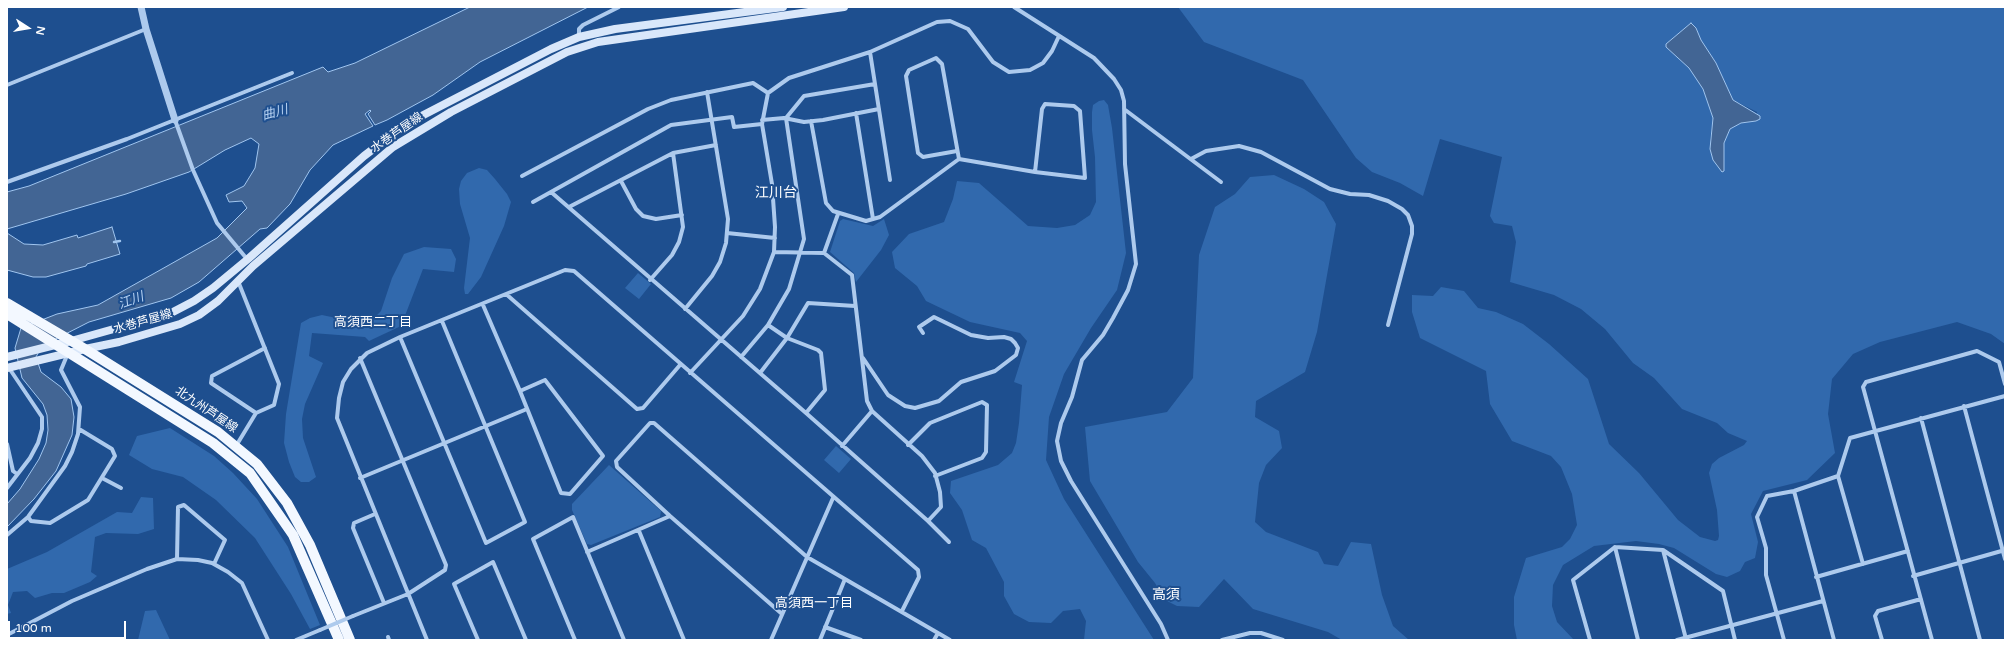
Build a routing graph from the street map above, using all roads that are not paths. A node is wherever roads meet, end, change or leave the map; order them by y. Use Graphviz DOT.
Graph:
graph roads {
  1 [pos="141,7"];
  2 [pos="619,7"];
  3 [pos="783,7"];
  4 [pos="844,7"];
  5 [pos="1014,7"];
  6 [pos="146,29"];
  7 [pos="1060,36"];
  8 [pos="579,37"];
  9 [pos="870,52"];
  10 [pos="292,73"];
  11 [pos="7,84"];
  12 [pos="875,84"];
  13 [pos="708,92"];
  14 [pos="768,93"];
  15 [pos="879,109"];
  16 [pos="1124,109"];
  17 [pos="856,113"];
  18 [pos="786,118"];
  19 [pos="712,119"];
  20 [pos="811,121"];
  21 [pos="176,122"];
  22 [pos="762,122"];
  23 [pos="716,145"];
  24 [pos="957,151"];
  25 [pos="673,153"];
  26 [pos="959,159"];
  27 [pos="1191,159"];
  28 [pos="1034,172"];
  29 [pos="522,176"];
  30 [pos="890,180"];
  31 [pos="620,181"];
  32 [pos="7,182"];
  33 [pos="1221,182"];
  34 [pos="551,192"];
  35 [pos="533,202"];
  36 [pos="569,208"];
  37 [pos="838,214"];
  38 [pos="682,215"];
  39 [pos="873,219"];
  40 [pos="727,233"];
  41 [pos="775,238"];
  42 [pos="774,252"];
  43 [pos="800,252"];
  44 [pos="824,253"];
  45 [pos="245,256"];
  46 [pos="650,280"];
  47 [pos="238,281"];
  48 [pos="506,294"];
  49 [pos="7,303"];
  50 [pos="484,305"];
  51 [pos="855,306"];
  52 [pos="685,309"];
  53 [pos="7,314"];
  54 [pos="442,321"];
  55 [pos="1388,325"];
  56 [pos="768,326"];
  57 [pos="923,333"];
  58 [pos="400,337"];
  59 [pos="787,338"];
  60 [pos="67,339"];
  61 [pos="722,341"];
  62 [pos="54,344"];
  63 [pos="264,348"];
  64 [pos="85,349"];
  65 [pos="69,353"];
  66 [pos="7,357"];
  67 [pos="741,357"];
  68 [pos="360,358"];
  69 [pos="862,358"];
  70 [pos="680,365"];
  71 [pos="10,367"];
  72 [pos="690,373"];
  73 [pos="760,373"];
  74 [pos="2005,384"];
  75 [pos="520,391"];
  76 [pos="2005,396"];
  77 [pos="1964,406"];
  78 [pos="527,409"];
  79 [pos="872,411"];
  80 [pos="256,413"];
  81 [pos="806,413"];
  82 [pos="1921,418"];
  83 [pos="486,426"];
  84 [pos="79,429"];
  85 [pos="1875,430"];
  86 [pos="445,443"];
  87 [pos="7,444"];
  88 [pos="908,445"];
  89 [pos="236,446"];
  90 [pos="842,446"];
  91 [pos="403,460"];
  92 [pos="13,471"];
  93 [pos="7,472"];
  94 [pos="17,474"];
  95 [pos="936,476"];
  96 [pos="1838,476"];
  97 [pos="102,478"];
  98 [pos="360,478"];
  99 [pos="7,488"];
  100 [pos="120,488"];
  101 [pos="1794,491"];
  102 [pos="833,498"];
  103 [pos="375,514"];
  104 [pos="670,516"];
  105 [pos="28,517"];
  106 [pos="928,521"];
  107 [pos="639,531"];
  108 [pos="7,535"];
  109 [pos="949,542"];
  110 [pos="1615,546"];
  111 [pos="1663,550"];
  112 [pos="2004,550"];
  113 [pos="1908,551"];
  114 [pos="587,552"];
  115 [pos="807,557"];
  116 [pos="177,559"];
  117 [pos="2005,559"];
  118 [pos="1959,563"];
  119 [pos="214,564"];
  120 [pos="1863,564"];
  121 [pos="1914,576"];
  122 [pos="1816,577"];
  123 [pos="845,579"];
  124 [pos="408,594"];
  125 [pos="1921,599"];
  126 [pos="1823,601"];
  127 [pos="384,603"];
  128 [pos="902,611"];
  129 [pos="1776,613"];
  130 [pos="782,614"];
  131 [pos="1731,625"];
  132 [pos="825,627"];
  133 [pos="938,633"];
  134 [pos="7,635"];
  135 [pos="1686,639"];
  136 [pos="268,640"];
  137 [pos="296,640"];
  138 [pos="339,640"];
  139 [pos="350,640"];
  140 [pos="428,640"];
  141 [pos="478,640"];
  142 [pos="526,640"];
  143 [pos="574,640"];
  144 [pos="624,640"];
  145 [pos="684,640"];
  146 [pos="771,640"];
  147 [pos="820,640"];
  148 [pos="861,640"];
  149 [pos="934,640"];
  150 [pos="950,640"];
  151 [pos="1168,640"];
  152 [pos="1222,640"];
  153 [pos="1283,640"];
  154 [pos="1590,640"];
  155 [pos="1638,640"];
  156 [pos="1677,640"];
  157 [pos="1735,640"];
  158 [pos="1784,640"];
  159 [pos="1834,640"];
  160 [pos="1882,640"];
  161 [pos="1932,640"];
  162 [pos="1980,640"];
  1 -- 6 [label="street"];
  2 -- 8 [label="street"];
  3 -- 8 [label="main road, 水巻芦屋線"];
  4 -- 47 [label="main road, 水巻芦屋線"];
  5 -- 7 [label="street"];
  6 -- 11 [label="street"];
  6 -- 21 [label="street"];
  7 -- 9 [label="street"];
  7 -- 16 [label="street"];
  8 -- 45 [label="main road, 水巻芦屋線"];
  9 -- 12 [label="street"];
  9 -- 14 [label="street"];
  10 -- 21 [label="street"];
  12 -- 15 [label="street"];
  12 -- 18 [label="street"];
  13 -- 14 [label="street"];
  13 -- 19 [label="street"];
  13 -- 29 [label="street"];
  14 -- 22 [label="street"];
  15 -- 17 [label="street"];
  15 -- 30 [label="street"];
  16 -- 27 [label="street"];
  16 -- 151 [label="street"];
  17 -- 20 [label="street"];
  17 -- 39 [label="street"];
  18 -- 20 [label="street"];
  18 -- 22 [label="street"];
  18 -- 43 [label="street"];
  19 -- 22 [label="street"];
  19 -- 23 [label="street"];
  19 -- 34 [label="street"];
  20 -- 37 [label="street"];
  21 -- 32 [label="street"];
  21 -- 45 [label="street"];
  22 -- 41 [label="street"];
  23 -- 25 [label="street"];
  23 -- 40 [label="street"];
  24 -- 24 [label="street"];
  24 -- 26 [label="street"];
  25 -- 31 [label="street"];
  25 -- 38 [label="street"];
  26 -- 28 [label="street"];
  26 -- 39 [label="street"];
  27 -- 33 [label="street"];
  27 -- 55 [label="street"];
  28 -- 28 [label="street"];
  31 -- 36 [label="street"];
  31 -- 38 [label="street"];
  34 -- 35 [label="street"];
  34 -- 36 [label="street"];
  36 -- 46 [label="street"];
  37 -- 39 [label="street"];
  37 -- 44 [label="street"];
  38 -- 46 [label="street"];
  40 -- 41 [label="street"];
  40 -- 52 [label="street"];
  41 -- 42 [label="street"];
  42 -- 43 [label="street"];
  42 -- 61 [label="street"];
  43 -- 44 [label="street"];
  43 -- 56 [label="street"];
  44 -- 51 [label="street"];
  45 -- 60 [label="main road, 水巻芦屋線"];
  46 -- 52 [label="street"];
  47 -- 63 [label="street"];
  47 -- 64 [label="main road, 水巻芦屋線"];
  48 -- 50 [label="street"];
  48 -- 70 [label="street"];
  48 -- 70 [label="street"];
  49 -- 60 [label="main road, 北九州芦屋線"];
  50 -- 54 [label="street"];
  50 -- 75 [label="street"];
  51 -- 59 [label="street"];
  51 -- 69 [label="street"];
  52 -- 61 [label="street"];
  53 -- 62 [label="main road, 北九州芦屋線"];
  54 -- 58 [label="street"];
  54 -- 83 [label="street"];
  56 -- 59 [label="street"];
  56 -- 67 [label="street"];
  57 -- 69 [label="street"];
  58 -- 68 [label="street"];
  58 -- 86 [label="street"];
  59 -- 73 [label="street"];
  59 -- 81 [label="street"];
  60 -- 62 [label="main road, 水巻芦屋線"];
  60 -- 64 [label="main road, 北九州芦屋線"];
  61 -- 67 [label="street"];
  61 -- 72 [label="street"];
  62 -- 65 [label="main road, 北九州芦屋線"];
  62 -- 66 [label="main road, 水巻芦屋線"];
  63 -- 80 [label="street"];
  63 -- 80 [label="street"];
  64 -- 65 [label="main road, 水巻芦屋線"];
  64 -- 89 [label="main road, 北九州芦屋線"];
  65 -- 71 [label="main road, 水巻芦屋線"];
  65 -- 84 [label="street"];
  65 -- 138 [label="main road, 北九州芦屋線"];
  67 -- 73 [label="street"];
  68 -- 91 [label="street"];
  68 -- 98 [label="street"];
  69 -- 79 [label="street"];
  70 -- 72 [label="street"];
  71 -- 94 [label="street"];
  72 -- 102 [label="street"];
  73 -- 81 [label="street"];
  74 -- 85 [label="street"];
  75 -- 78 [label="street"];
  75 -- 78 [label="street"];
  76 -- 77 [label="street"];
  77 -- 82 [label="street"];
  77 -- 112 [label="street"];
  78 -- 83 [label="street"];
  79 -- 88 [label="street"];
  79 -- 90 [label="street"];
  80 -- 89 [label="street"];
  81 -- 90 [label="street"];
  82 -- 85 [label="street"];
  82 -- 118 [label="street"];
  83 -- 86 [label="street"];
  83 -- 86 [label="street"];
  84 -- 97 [label="street"];
  84 -- 105 [label="street"];
  85 -- 96 [label="street"];
  85 -- 113 [label="street"];
  86 -- 91 [label="street"];
  87 -- 92 [label="street"];
  88 -- 95 [label="street"];
  88 -- 95 [label="street"];
  89 -- 139 [label="main road, 北九州芦屋線"];
  90 -- 106 [label="street"];
  91 -- 98 [label="street"];
  91 -- 124 [label="street"];
  92 -- 93 [label="street"];
  92 -- 94 [label="street"];
  94 -- 99 [label="street"];
  95 -- 106 [label="street"];
  96 -- 101 [label="street"];
  96 -- 120 [label="street"];
  97 -- 100 [label="street"];
  97 -- 105 [label="street"];
  98 -- 103 [label="street"];
  101 -- 122 [label="street"];
  101 -- 129 [label="street"];
  102 -- 115 [label="street"];
  102 -- 128 [label="street"];
  103 -- 124 [label="street"];
  103 -- 127 [label="street"];
  104 -- 107 [label="street"];
  104 -- 115 [label="street"];
  104 -- 130 [label="street"];
  105 -- 108 [label="street"];
  106 -- 109 [label="street"];
  107 -- 114 [label="street"];
  107 -- 145 [label="street"];
  110 -- 111 [label="street"];
  110 -- 154 [label="street"];
  110 -- 155 [label="street"];
  111 -- 131 [label="street"];
  111 -- 135 [label="street"];
  112 -- 117 [label="street"];
  112 -- 118 [label="street"];
  113 -- 120 [label="street"];
  113 -- 121 [label="street"];
  114 -- 143 [label="street"];
  114 -- 144 [label="street"];
  115 -- 123 [label="street"];
  115 -- 130 [label="street"];
  116 -- 119 [label="street"];
  116 -- 119 [label="street"];
  116 -- 134 [label="street"];
  118 -- 121 [label="street"];
  118 -- 162 [label="street"];
  119 -- 136 [label="street"];
  120 -- 122 [label="street"];
  121 -- 125 [label="street"];
  122 -- 126 [label="street"];
  123 -- 128 [label="street"];
  123 -- 132 [label="street"];
  124 -- 127 [label="street"];
  124 -- 140 [label="street"];
  125 -- 160 [label="street"];
  125 -- 161 [label="street"];
  126 -- 129 [label="street"];
  126 -- 159 [label="street"];
  127 -- 137 [label="street, bridge"];
  128 -- 133 [label="street"];
  129 -- 131 [label="street"];
  129 -- 158 [label="street"];
  130 -- 146 [label="street"];
  131 -- 135 [label="street"];
  131 -- 157 [label="street"];
  132 -- 147 [label="street"];
  132 -- 148 [label="street"];
  133 -- 149 [label="street"];
  133 -- 150 [label="street"];
  135 -- 156 [label="street"];
  141 -- 142 [label="street"];
  152 -- 153 [label="street"];
}
